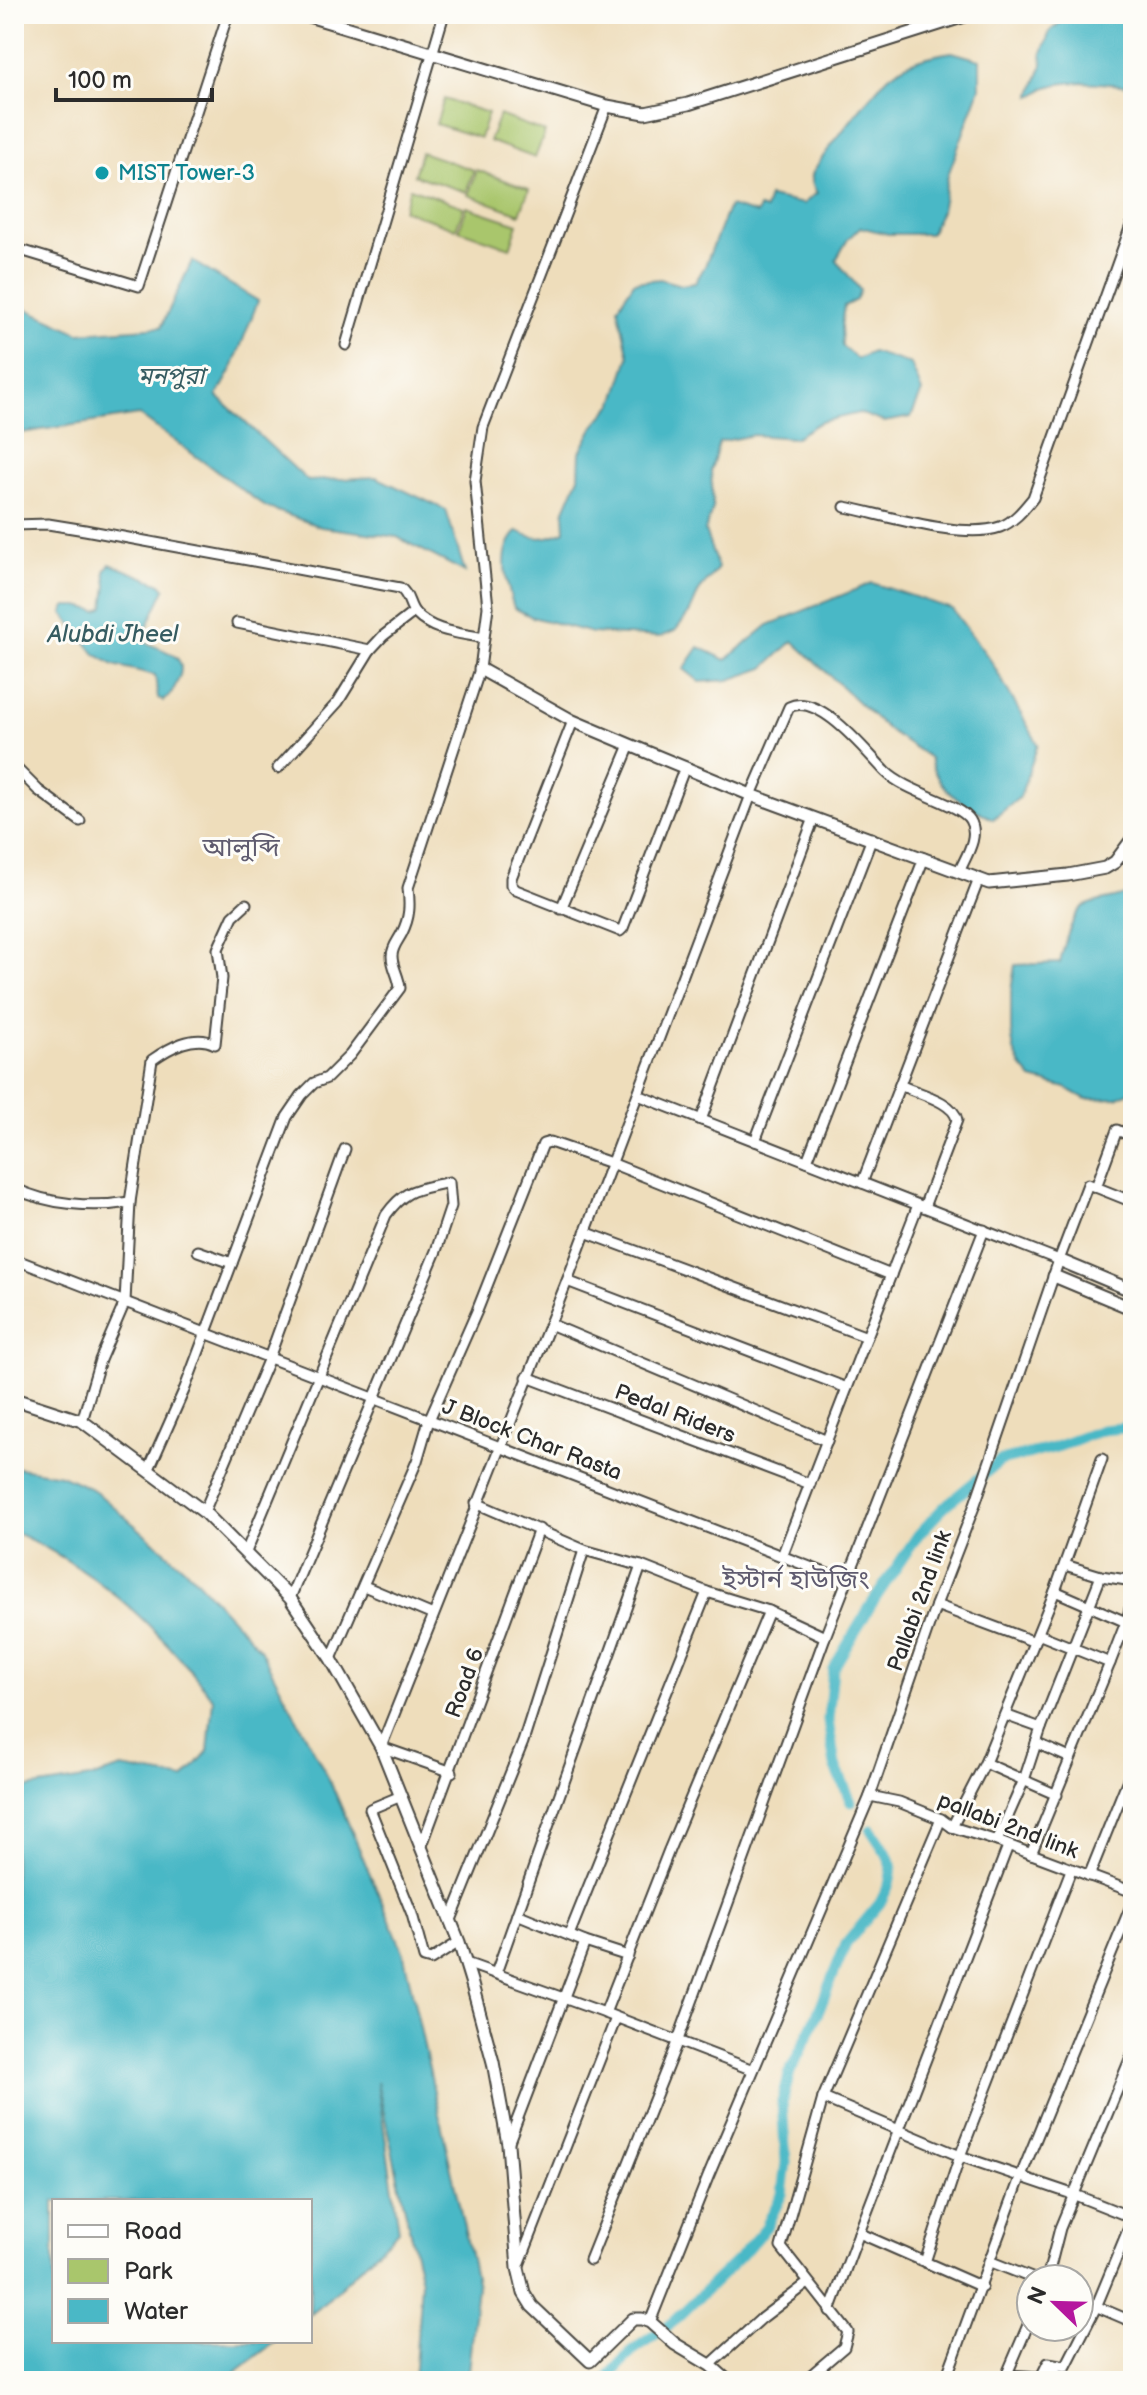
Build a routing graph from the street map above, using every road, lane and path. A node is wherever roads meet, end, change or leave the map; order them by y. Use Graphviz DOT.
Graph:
graph roads {
  1 [pos="228,14"];
  2 [pos="302,14"];
  3 [pos="444,14"];
  4 [pos="971,14"];
  5 [pos="433,54"];
  6 [pos="607,106"];
  7 [pos="1133,220"];
  8 [pos="14,248"];
  9 [pos="346,345"];
  10 [pos="845,507"];
  11 [pos="14,525"];
  12 [pos="414,612"];
  13 [pos="237,623"];
  14 [pos="483,638"];
  15 [pos="370,650"];
  16 [pos="480,669"];
  17 [pos="573,721"];
  18 [pos="630,745"];
  19 [pos="14,766"];
  20 [pos="685,767"];
  21 [pos="278,768"];
  22 [pos="751,795"];
  23 [pos="814,818"];
  24 [pos="80,821"];
  25 [pos="872,838"];
  26 [pos="1133,838"];
  27 [pos="924,858"];
  28 [pos="959,872"];
  29 [pos="984,881"];
  30 [pos="246,904"];
  31 [pos="561,909"];
  32 [pos="900,1085"];
  33 [pos="638,1095"];
  34 [pos="701,1120"];
  35 [pos="1133,1137"];
  36 [pos="755,1141"];
  37 [pos="345,1149"];
  38 [pos="807,1161"];
  39 [pos="611,1163"];
  40 [pos="862,1183"];
  41 [pos="1096,1187"];
  42 [pos="14,1188"];
  43 [pos="130,1202"];
  44 [pos="1133,1202"];
  45 [pos="921,1206"];
  46 [pos="984,1230"];
  47 [pos="585,1232"];
  48 [pos="198,1251"];
  49 [pos="14,1259"];
  50 [pos="1059,1260"];
  51 [pos="232,1263"];
  52 [pos="891,1275"];
  53 [pos="1054,1276"];
  54 [pos="567,1281"];
  55 [pos="1133,1291"];
  56 [pos="125,1302"];
  57 [pos="1133,1309"];
  58 [pos="550,1324"];
  59 [pos="204,1333"];
  60 [pos="867,1337"];
  61 [pos="269,1358"];
  62 [pos="320,1377"];
  63 [pos="527,1377"];
  64 [pos="847,1388"];
  65 [pos="14,1399"];
  66 [pos="375,1399"];
  67 [pos="429,1420"];
  68 [pos="82,1421"];
  69 [pos="827,1441"];
  70 [pos="500,1447"];
  71 [pos="1102,1459"];
  72 [pos="149,1469"];
  73 [pos="810,1484"];
  74 [pos="476,1503"];
  75 [pos="204,1512"];
  76 [pos="539,1529"];
  77 [pos="584,1550"];
  78 [pos="246,1552"];
  79 [pos="782,1556"];
  80 [pos="1065,1565"];
  81 [pos="641,1566"];
  82 [pos="1101,1576"];
  83 [pos="846,1581"];
  84 [pos="1133,1581"];
  85 [pos="364,1586"];
  86 [pos="1055,1591"];
  87 [pos="707,1592"];
  88 [pos="1133,1596"];
  89 [pos="290,1598"];
  90 [pos="936,1605"];
  91 [pos="1089,1607"];
  92 [pos="769,1611"];
  93 [pos="433,1615"];
  94 [pos="1129,1620"];
  95 [pos="825,1637"];
  96 [pos="1036,1638"];
  97 [pos="1073,1648"];
  98 [pos="331,1659"];
  99 [pos="1110,1663"];
  100 [pos="1005,1715"];
  101 [pos="1041,1728"];
  102 [pos="1036,1743"];
  103 [pos="381,1747"];
  104 [pos="1070,1758"];
  105 [pos="985,1763"];
  106 [pos="1133,1767"];
  107 [pos="452,1772"];
  108 [pos="1024,1780"];
  109 [pos="1057,1795"];
  110 [pos="401,1796"];
  111 [pos="870,1796"];
  112 [pos="941,1819"];
  113 [pos="952,1827"];
  114 [pos="997,1841"];
  115 [pos="1008,1846"];
  116 [pos="421,1848"];
  117 [pos="1031,1854"];
  118 [pos="1071,1870"];
  119 [pos="1089,1876"];
  120 [pos="1133,1892"];
  121 [pos="1133,1901"];
  122 [pos="517,1914"];
  123 [pos="451,1920"];
  124 [pos="569,1935"];
  125 [pos="459,1942"];
  126 [pos="585,1942"];
  127 [pos="628,1956"];
  128 [pos="466,1963"];
  129 [pos="496,1973"];
  130 [pos="564,1998"];
  131 [pos="605,2013"];
  132 [pos="616,2018"];
  133 [pos="678,2040"];
  134 [pos="1133,2052"];
  135 [pos="753,2070"];
  136 [pos="823,2098"];
  137 [pos="899,2131"];
  138 [pos="508,2144"];
  139 [pos="960,2156"];
  140 [pos="1020,2178"];
  141 [pos="1075,2195"];
  142 [pos="1133,2218"];
  143 [pos="859,2233"];
  144 [pos="590,2260"];
  145 [pos="989,2261"];
  146 [pos="925,2262"];
  147 [pos="1051,2263"];
  148 [pos="518,2268"];
  149 [pos="1015,2271"];
  150 [pos="808,2283"];
  151 [pos="982,2287"];
  152 [pos="1096,2307"];
  153 [pos="830,2311"];
  154 [pos="650,2322"];
  155 [pos="1133,2322"];
  156 [pos="1020,2343"];
  157 [pos="710,2365"];
  158 [pos="1047,2366"];
  159 [pos="1005,2378"];
  160 [pos="728,2381"];
  161 [pos="804,2381"];
  162 [pos="945,2381"];
  163 [pos="1068,2381"];
  1 -- 8 [label="street"];
  2 -- 5 [label="street"];
  3 -- 5 [label="street"];
  4 -- 6 [label="street"];
  5 -- 6 [label="street"];
  5 -- 9 [label="street"];
  6 -- 14 [label="street"];
  7 -- 10 [label="street"];
  11 -- 12 [label="street"];
  12 -- 14 [label="street"];
  12 -- 15 [label="street"];
  13 -- 15 [label="street"];
  14 -- 16 [label="street"];
  15 -- 21 [label="street"];
  16 -- 17 [label="street"];
  16 -- 51 [label="street"];
  17 -- 18 [label="street"];
  17 -- 31 [label="street"];
  18 -- 20 [label="street"];
  18 -- 31 [label="street"];
  19 -- 24 [label="street"];
  20 -- 22 [label="street"];
  20 -- 31 [label="street"];
  22 -- 23 [label="street"];
  22 -- 28 [label="street"];
  22 -- 33 [label="street"];
  23 -- 25 [label="street"];
  23 -- 34 [label="street"];
  25 -- 27 [label="street"];
  25 -- 36 [label="street"];
  26 -- 29 [label="street"];
  27 -- 28 [label="street"];
  27 -- 38 [label="street"];
  28 -- 29 [label="street"];
  29 -- 32 [label="street"];
  30 -- 43 [label="street"];
  32 -- 40 [label="street"];
  32 -- 45 [label="street"];
  33 -- 34 [label="street"];
  33 -- 39 [label="street"];
  34 -- 36 [label="street"];
  35 -- 41 [label="street"];
  36 -- 38 [label="street"];
  37 -- 61 [label="street"];
  38 -- 40 [label="street"];
  39 -- 47 [label="street"];
  39 -- 52 [label="street"];
  39 -- 67 [label="street"];
  40 -- 45 [label="street"];
  41 -- 44 [label="street"];
  41 -- 50 [label="street, Pallabi 2nd link"];
  42 -- 43 [label="street"];
  43 -- 56 [label="street"];
  45 -- 46 [label="street"];
  45 -- 52 [label="street"];
  46 -- 50 [label="street"];
  46 -- 83 [label="street"];
  47 -- 54 [label="street"];
  47 -- 60 [label="street"];
  48 -- 51 [label="street"];
  49 -- 56 [label="street, J Block Char Rasta"];
  50 -- 53 [label="street, Pallabi 2nd link"];
  50 -- 55 [label="street"];
  51 -- 59 [label="street"];
  52 -- 60 [label="street"];
  53 -- 57 [label="street"];
  53 -- 90 [label="street, Pallabi 2nd link"];
  54 -- 58 [label="street"];
  54 -- 64 [label="street"];
  56 -- 59 [label="street, J Block Char Rasta"];
  56 -- 68 [label="street"];
  58 -- 63 [label="street"];
  58 -- 69 [label="street"];
  59 -- 61 [label="street, J Block Char Rasta"];
  59 -- 72 [label="street"];
  60 -- 64 [label="street"];
  61 -- 62 [label="street, J Block Char Rasta"];
  61 -- 75 [label="street"];
  62 -- 66 [label="street, J Block Char Rasta"];
  62 -- 66 [label="street"];
  62 -- 78 [label="street"];
  63 -- 70 [label="street"];
  63 -- 73 [label="street, Pedal Riders"];
  64 -- 69 [label="street"];
  65 -- 68 [label="street"];
  66 -- 67 [label="street, J Block Char Rasta"];
  66 -- 89 [label="street"];
  67 -- 70 [label="street, J Block Char Rasta"];
  67 -- 85 [label="street"];
  68 -- 72 [label="street"];
  69 -- 73 [label="street"];
  70 -- 74 [label="street"];
  70 -- 79 [label="street, J Block Char Rasta"];
  71 -- 80 [label="street"];
  72 -- 75 [label="street"];
  73 -- 79 [label="street"];
  74 -- 76 [label="street"];
  74 -- 93 [label="street"];
  75 -- 78 [label="street"];
  76 -- 77 [label="street"];
  76 -- 107 [label="street, Road 6"];
  77 -- 81 [label="street"];
  77 -- 123 [label="street"];
  78 -- 89 [label="street"];
  79 -- 83 [label="street, J Block Char Rasta"];
  80 -- 82 [label="street"];
  80 -- 86 [label="street"];
  81 -- 87 [label="street"];
  81 -- 122 [label="street"];
  82 -- 84 [label="street"];
  82 -- 91 [label="street"];
  83 -- 95 [label="street"];
  85 -- 93 [label="street"];
  85 -- 98 [label="street"];
  86 -- 91 [label="street"];
  86 -- 96 [label="street"];
  87 -- 92 [label="street"];
  87 -- 124 [label="street"];
  88 -- 94 [label="street"];
  89 -- 98 [label="street"];
  90 -- 96 [label="street"];
  90 -- 111 [label="street, Pallabi 2nd link"];
  91 -- 94 [label="street"];
  91 -- 97 [label="street"];
  92 -- 95 [label="street"];
  92 -- 127 [label="street"];
  93 -- 103 [label="street"];
  94 -- 99 [label="street"];
  95 -- 133 [label="street"];
  96 -- 97 [label="street"];
  96 -- 100 [label="street"];
  97 -- 99 [label="street"];
  97 -- 101 [label="street"];
  98 -- 103 [label="street"];
  99 -- 104 [label="street"];
  100 -- 101 [label="street"];
  100 -- 105 [label="street"];
  101 -- 102 [label="street"];
  102 -- 104 [label="street"];
  102 -- 108 [label="street"];
  103 -- 107 [label="street"];
  103 -- 110 [label="street"];
  104 -- 109 [label="street"];
  105 -- 108 [label="street"];
  105 -- 113 [label="street"];
  106 -- 119 [label="street"];
  107 -- 116 [label="street, Road 6"];
  108 -- 109 [label="street"];
  108 -- 114 [label="street"];
  109 -- 117 [label="street"];
  110 -- 116 [label="street"];
  110 -- 125 [label="street"];
  111 -- 112 [label="street, pallabi 2nd link"];
  111 -- 135 [label="street, Pallabi 2nd link"];
  112 -- 113 [label="street, pallabi 2nd link"];
  112 -- 136 [label="street"];
  113 -- 114 [label="street, pallabi 2nd link"];
  114 -- 115 [label="street, pallabi 2nd link"];
  115 -- 117 [label="street, pallabi 2nd link"];
  115 -- 137 [label="street"];
  116 -- 123 [label="street"];
  117 -- 118 [label="street, pallabi 2nd link"];
  118 -- 119 [label="street, pallabi 2nd link"];
  118 -- 139 [label="street"];
  119 -- 120 [label="street, pallabi 2nd link"];
  121 -- 140 [label="street"];
  122 -- 124 [label="street"];
  122 -- 129 [label="street"];
  123 -- 125 [label="street"];
  124 -- 126 [label="street"];
  125 -- 128 [label="street"];
  126 -- 127 [label="street"];
  126 -- 130 [label="street"];
  127 -- 131 [label="street"];
  128 -- 129 [label="street"];
  128 -- 138 [label="street"];
  129 -- 130 [label="street"];
  130 -- 131 [label="street"];
  130 -- 138 [label="street"];
  131 -- 132 [label="street"];
  132 -- 133 [label="street"];
  132 -- 148 [label="street"];
  133 -- 135 [label="street"];
  133 -- 144 [label="street"];
  134 -- 141 [label="street"];
  135 -- 154 [label="street, Pallabi 2nd link"];
  136 -- 137 [label="street"];
  136 -- 150 [label="street"];
  137 -- 139 [label="street"];
  137 -- 143 [label="street"];
  138 -- 148 [label="street"];
  139 -- 140 [label="street"];
  139 -- 146 [label="street"];
  140 -- 141 [label="street"];
  140 -- 145 [label="street"];
  141 -- 142 [label="street"];
  141 -- 147 [label="street"];
  142 -- 152 [label="street"];
  143 -- 146 [label="street"];
  143 -- 153 [label="street"];
  145 -- 149 [label="street"];
  145 -- 151 [label="street"];
  146 -- 151 [label="street"];
  148 -- 154 [label="street"];
  150 -- 153 [label="street"];
  150 -- 157 [label="street"];
  151 -- 162 [label="street"];
  152 -- 155 [label="street"];
  152 -- 158 [label="street"];
  153 -- 161 [label="street"];
  154 -- 157 [label="street"];
  156 -- 159 [label="street"];
  157 -- 160 [label="street"];
  158 -- 159 [label="street"];
  158 -- 163 [label="street"];
}
